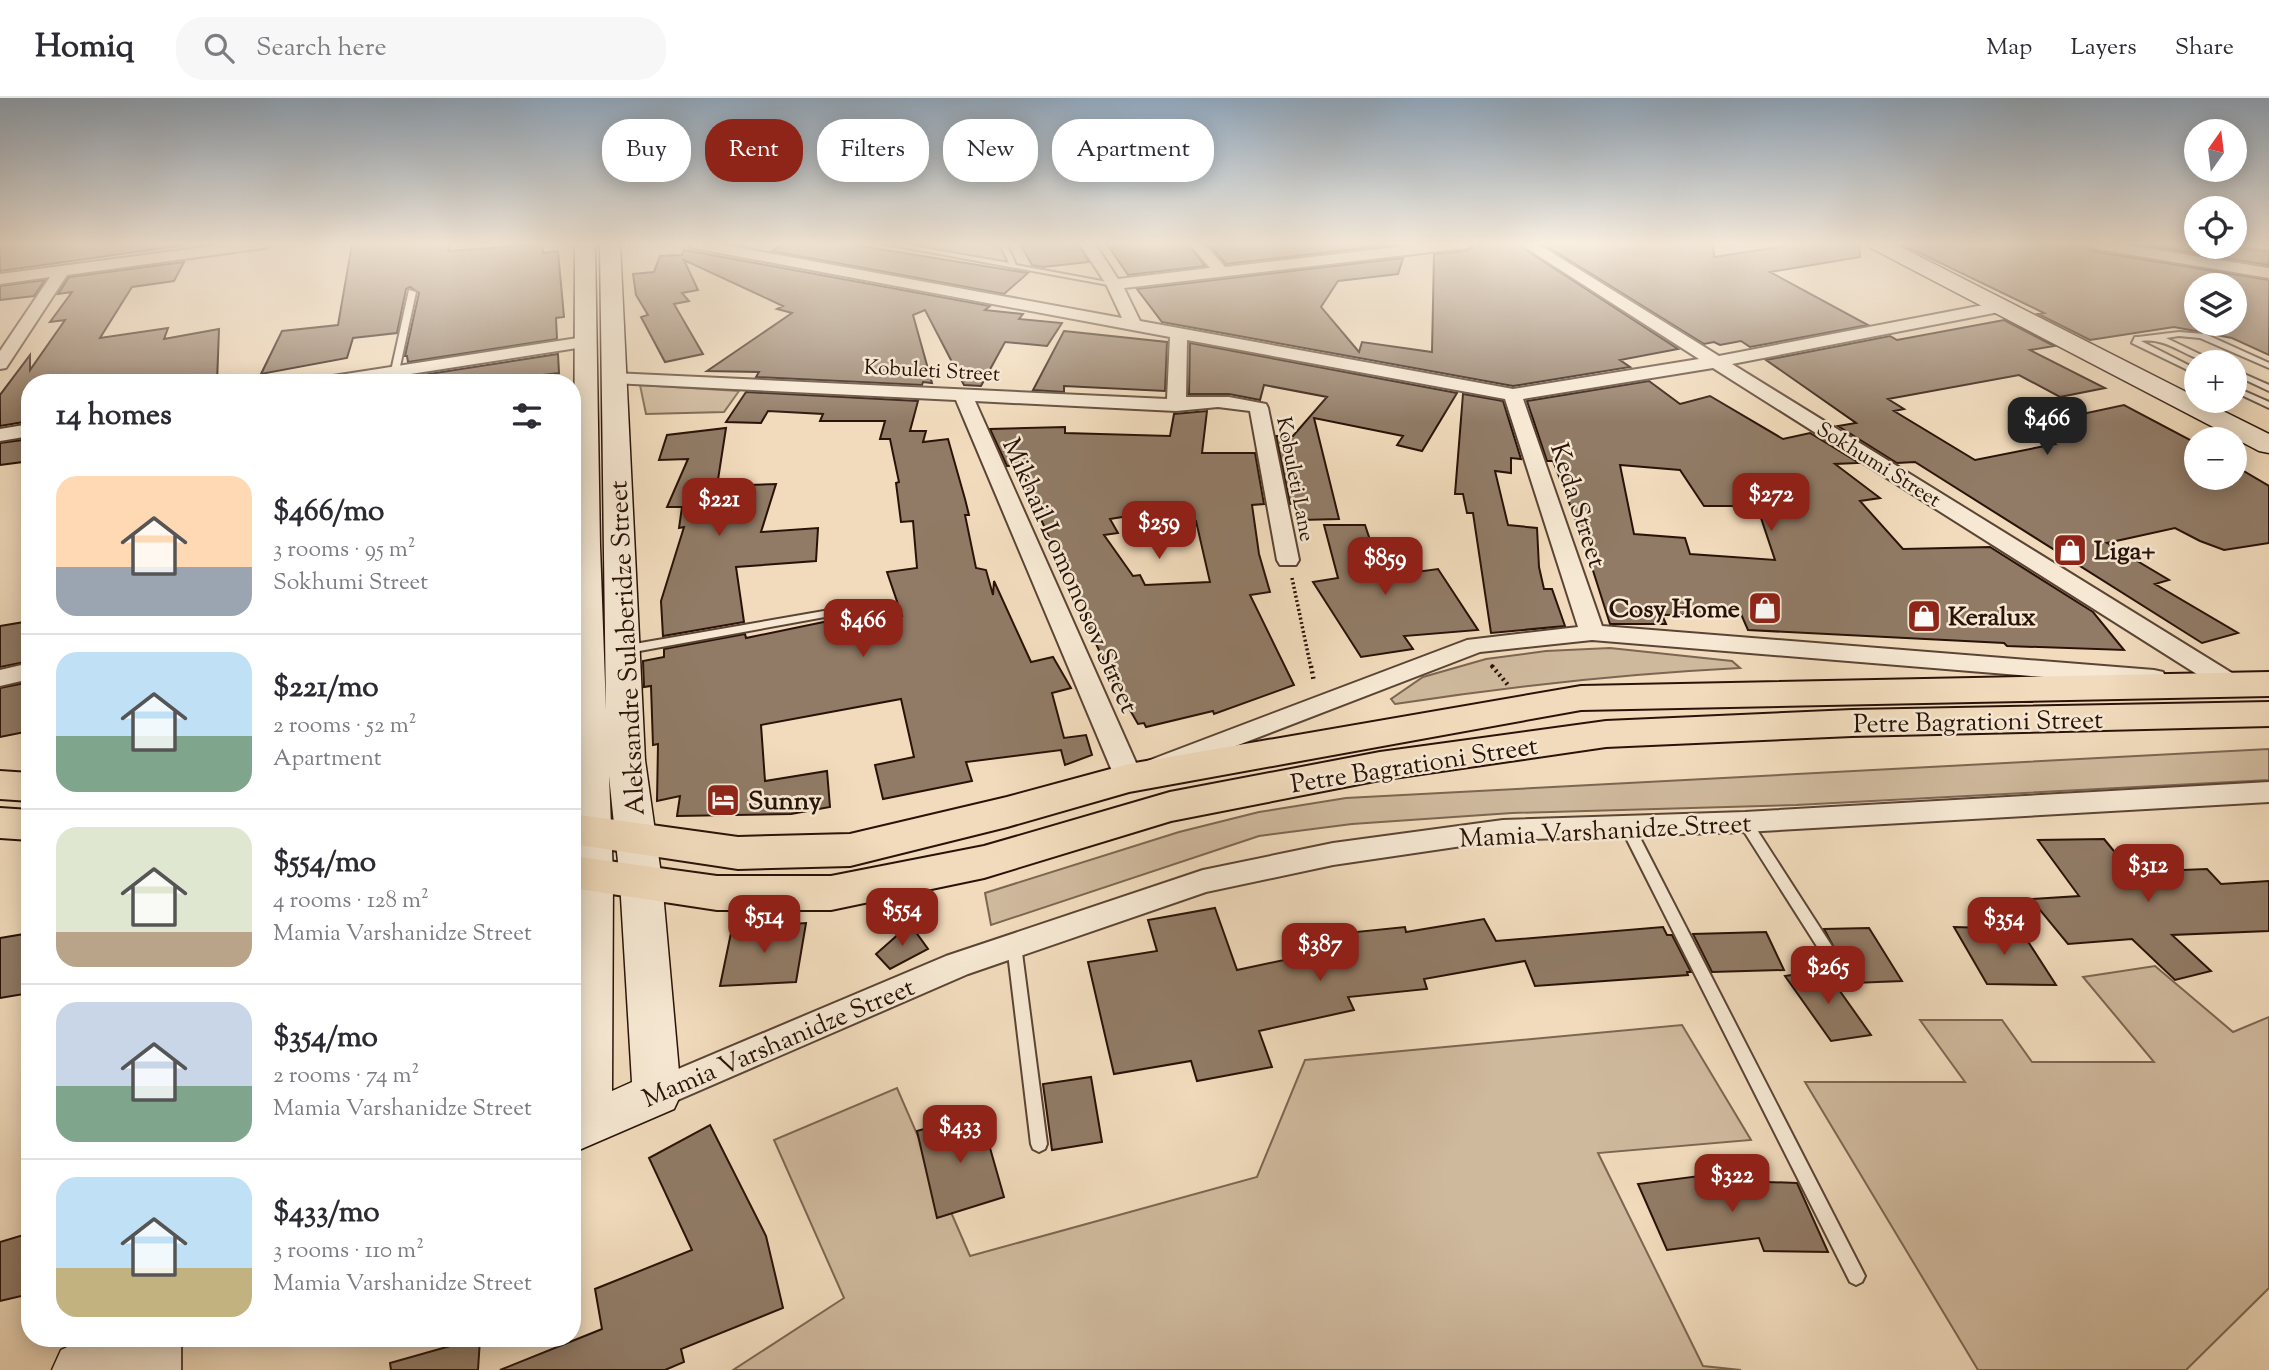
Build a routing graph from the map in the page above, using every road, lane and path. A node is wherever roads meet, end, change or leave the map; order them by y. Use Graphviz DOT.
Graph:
graph roads {
  1 [pos="40,303"];
  2 [pos="410,303"];
  3 [pos="584,303"];
  4 [pos="605,303"];
  5 [pos="1019,303"];
  6 [pos="1123,303"];
  7 [pos="1622,303"];
  8 [pos="1992,303"];
  9 [pos="1999,307"];
  10 [pos="1133,324"];
  11 [pos="1179,332"];
  12 [pos="2157,337"];
  13 [pos="584,342"];
  14 [pos="2186,350"];
  15 [pos="1716,362"];
  16 [pos="0,364"];
  17 [pos="2184,366"];
  18 [pos="2269,366"];
  19 [pos="395,371"];
  20 [pos="376,374"];
  21 [pos="2247,378"];
  22 [pos="599,380"];
  23 [pos="2269,390"];
  24 [pos="961,393"];
  25 [pos="1513,395"];
  26 [pos="2249,395"];
  27 [pos="2184,401"];
  28 [pos="1176,405"];
  29 [pos="2269,405"];
  30 [pos="2207,413"];
  31 [pos="21,432"];
  32 [pos="0,435"];
  33 [pos="2269,444"];
  34 [pos="581,530"];
  35 [pos="1288,559"];
  36 [pos="870,606"];
  37 [pos="1592,633"];
  38 [pos="623,650"];
  39 [pos="1486,659"];
  40 [pos="21,673"];
  41 [pos="0,677"];
  42 [pos="2231,684"];
  43 [pos="2269,684"];
  44 [pos="1509,686"];
  45 [pos="1319,703"];
  46 [pos="2269,714"];
  47 [pos="581,767"];
  48 [pos="1129,778"];
  49 [pos="0,785"];
  50 [pos="21,786"];
  51 [pos="2269,792"];
  52 [pos="1745,822"];
  53 [pos="0,823"];
  54 [pos="21,824"];
  55 [pos="1627,826"];
  56 [pos="582,830"];
  57 [pos="636,839"];
  58 [pos="582,873"];
  59 [pos="641,881"];
  60 [pos="1014,945"];
  61 [pos="1830,955"];
  62 [pos="581,1000"];
  63 [pos="657,1094"];
  64 [pos="581,1128"];
  65 [pos="1039,1144"];
  66 [pos="1856,1276"];
  67 [pos="129,1347"];
  68 [pos="161,1347"];
  69 [pos="80,1370"];
  70 [pos="160,1370"];
  1 -- 16 [label="street"];
  2 -- 19 [label="lane"];
  3 -- 13 [label="street, Aleksandre Sulaberidze Street"];
  4 -- 22 [label="street, Aleksandre Sulaberidze Street"];
  5 -- 10 [label="street"];
  6 -- 10 [label="street"];
  7 -- 15 [label="street, Sokhumi Street"];
  8 -- 9 [label="street"];
  9 -- 15 [label="street"];
  9 -- 27 [label="street"];
  10 -- 11 [label="street"];
  11 -- 25 [label="street"];
  11 -- 28 [label="street"];
  12 -- 14 [label="lane"];
  12 -- 17 [label="lane"];
  12 -- 18 [label="lane"];
  13 -- 19 [label="street"];
  13 -- 22 [label="street, Aleksandre Sulaberidze Street"];
  15 -- 25 [label="street"];
  15 -- 42 [label="street, Sokhumi Street"];
  19 -- 20 [label="street"];
  21 -- 23 [label="lane"];
  22 -- 24 [label="street, Kobuleti Street"];
  22 -- 34 [label="street, Aleksandre Sulaberidze Street"];
  22 -- 38 [label="street, Aleksandre Sulaberidze Street"];
  23 -- 26 [label="lane"];
  24 -- 28 [label="street, Kobuleti Street"];
  24 -- 48 [label="street, Mikhail Lomonosov Street"];
  25 -- 37 [label="street, Keda Street"];
  26 -- 29 [label="lane"];
  28 -- 35 [label="street, Kobuleti Lane"];
  30 -- 33 [label="street"];
  31 -- 32 [label="street"];
  35 -- 45 [label="path"];
  36 -- 38 [label="lane"];
  37 -- 42 [label="street, Petre Bagrationi Street"];
  37 -- 45 [label="street, Petre Bagrationi Street"];
  38 -- 57 [label="street, Aleksandre Sulaberidze Street"];
  39 -- 44 [label="path"];
  40 -- 41 [label="street"];
  42 -- 43 [label="main road, Petre Bagrationi Street"];
  42 -- 48 [label="main road, Petre Bagrationi Street"];
  45 -- 48 [label="street, Petre Bagrationi Street"];
  46 -- 59 [label="main road, Petre Bagrationi Street"];
  47 -- 56 [label="street, Aleksandre Sulaberidze Street"];
  48 -- 57 [label="main road, Petre Bagrationi Street"];
  49 -- 50 [label="main road"];
  51 -- 52 [label="street, Mamia Varshanidze Street"];
  52 -- 55 [label="street, Mamia Varshanidze Street"];
  52 -- 61 [label="lane"];
  53 -- 54 [label="main road"];
  55 -- 60 [label="street, Mamia Varshanidze Street"];
  55 -- 66 [label="lane"];
  56 -- 57 [label="main road, Petre Bagrationi Street"];
  56 -- 58 [label="street, Aleksandre Sulaberidze Street"];
  57 -- 59 [label="street, Aleksandre Sulaberidze Street"];
  58 -- 59 [label="main road, Petre Bagrationi Street"];
  58 -- 62 [label="street, Aleksandre Sulaberidze Street"];
  59 -- 63 [label="street, Aleksandre Sulaberidze Street"];
  60 -- 63 [label="street, Mamia Varshanidze Street"];
  60 -- 65 [label="lane"];
  63 -- 64 [label="street, Mamia Varshanidze Street"];
  67 -- 69 [label="street"];
  68 -- 70 [label="street"];
}
